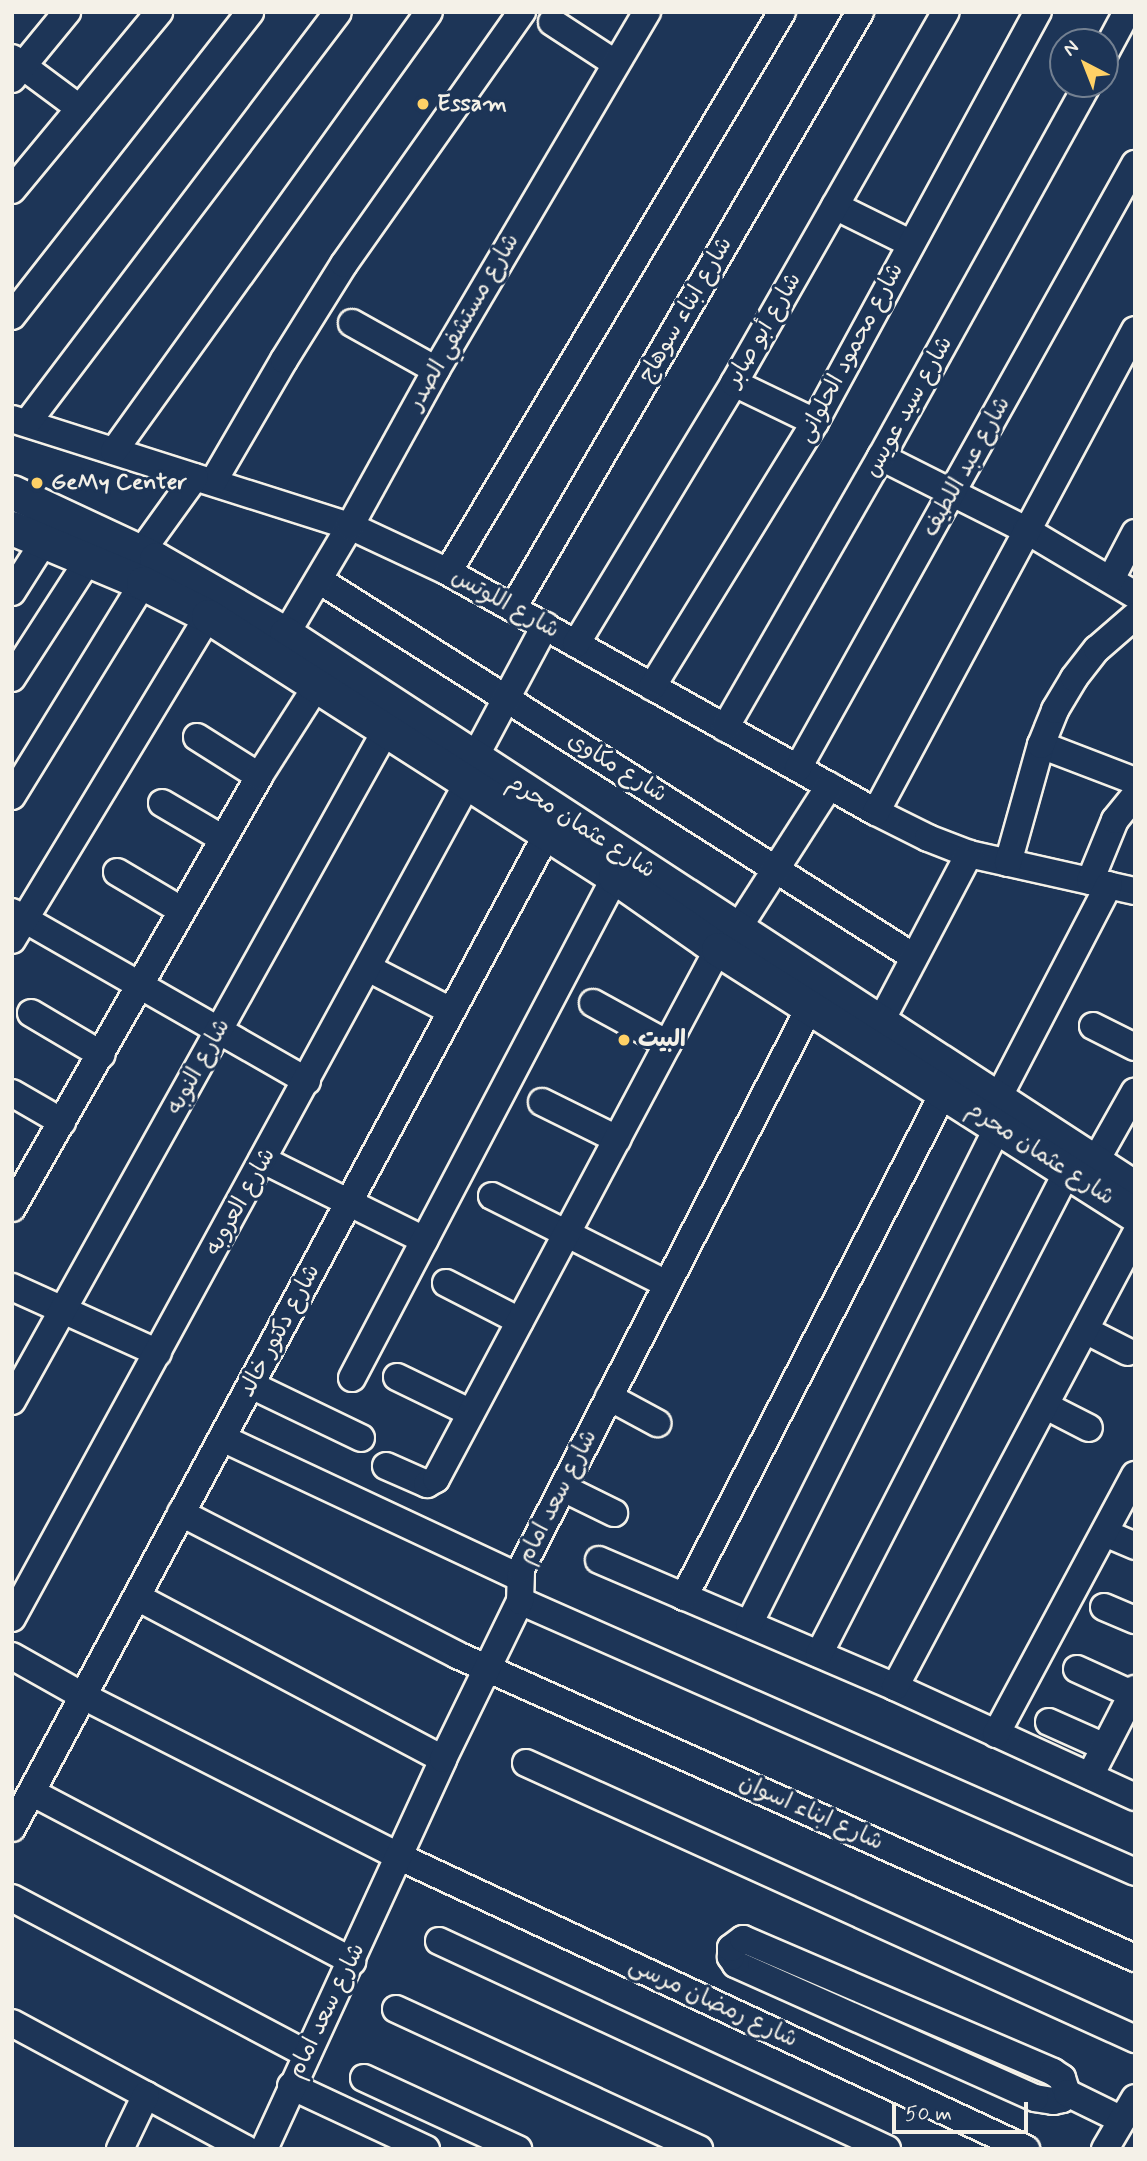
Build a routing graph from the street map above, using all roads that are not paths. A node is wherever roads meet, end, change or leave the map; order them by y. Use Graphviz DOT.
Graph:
graph roads {
  1 [pos="67,12"];
  2 [pos="159,12"];
  3 [pos="250,12"];
  4 [pos="338,12"];
  5 [pos="429,12"];
  6 [pos="522,12"];
  7 [pos="647,12"];
  8 [pos="782,12"];
  9 [pos="860,12"];
  10 [pos="946,12"];
  11 [pos="1127,12"];
  12 [pos="1028,16"];
  13 [pos="552,22"];
  14 [pos="1118,28"];
  15 [pos="615,62"];
  16 [pos="16,67"];
  17 [pos="1080,98"];
  18 [pos="79,108"];
  19 [pos="1135,164"];
  20 [pos="12,190"];
  21 [pos="835,206"];
  22 [pos="909,243"];
  23 [pos="12,316"];
  24 [pos="352,323"];
  25 [pos="1135,330"];
  26 [pos="436,370"];
  27 [pos="734,383"];
  28 [pos="19,421"];
  29 [pos="815,422"];
  30 [pos="114,451"];
  31 [pos="881,457"];
  32 [pos="204,479"];
  33 [pos="12,492"];
  34 [pos="953,493"];
  35 [pos="350,526"];
  36 [pos="12,528"];
  37 [pos="1027,530"];
  38 [pos="1135,533"];
  39 [pos="45,540"];
  40 [pos="89,559"];
  41 [pos="142,567"];
  42 [pos="448,572"];
  43 [pos="1111,579"];
  44 [pos="319,580"];
  45 [pos="12,592"];
  46 [pos="1135,595"];
  47 [pos="513,608"];
  48 [pos="208,616"];
  49 [pos="1132,624"];
  50 [pos="545,626"];
  51 [pos="286,634"];
  52 [pos="576,644"];
  53 [pos="12,678"];
  54 [pos="316,687"];
  55 [pos="652,687"];
  56 [pos="506,698"];
  57 [pos="725,727"];
  58 [pos="385,732"];
  59 [pos="197,737"];
  60 [pos="1041,745"];
  61 [pos="798,768"];
  62 [pos="471,771"];
  63 [pos="259,776"];
  64 [pos="1135,781"];
  65 [pos="829,786"];
  66 [pos="1135,795"];
  67 [pos="12,796"];
  68 [pos="162,803"];
  69 [pos="876,812"];
  70 [pos="547,834"];
  71 [pos="223,839"];
  72 [pos="969,854"];
  73 [pos="1008,863"];
  74 [pos="620,867"];
  75 [pos="775,869"];
  76 [pos="117,872"];
  77 [pos="1100,883"];
  78 [pos="1135,891"];
  79 [pos="181,910"];
  80 [pos="16,923"];
  81 [pos="728,938"];
  82 [pos="914,957"];
  83 [pos="368,968"];
  84 [pos="142,986"];
  85 [pos="593,1003"];
  86 [pos="810,1007"];
  87 [pos="451,1011"];
  88 [pos="32,1013"];
  89 [pos="881,1021"];
  90 [pos="1093,1026"];
  91 [pos="219,1032"];
  92 [pos="668,1044"];
  93 [pos="1135,1047"];
  94 [pos="102,1055"];
  95 [pos="307,1081"];
  96 [pos="1135,1091"];
  97 [pos="944,1092"];
  98 [pos="12,1093"];
  99 [pos="542,1102"];
  100 [pos="998,1112"];
  101 [pos="62,1122"];
  102 [pos="617,1139"];
  103 [pos="265,1161"];
  104 [pos="1081,1167"];
  105 [pos="1135,1188"];
  106 [pos="492,1196"];
  107 [pos="15,1197"];
  108 [pos="350,1203"];
  109 [pos="1135,1215"];
  110 [pos="567,1234"];
  111 [pos="1135,1235"];
  112 [pos="424,1240"];
  113 [pos="446,1283"];
  114 [pos="667,1284"];
  115 [pos="12,1287"];
  116 [pos="62,1310"];
  117 [pos="520,1321"];
  118 [pos="1085,1330"];
  119 [pos="1128,1352"];
  120 [pos="158,1353"];
  121 [pos="397,1377"];
  122 [pos="352,1378"];
  123 [pos="251,1385"];
  124 [pos="609,1397"];
  125 [pos="12,1401"];
  126 [pos="1045,1405"];
  127 [pos="471,1413"];
  128 [pos="657,1423"];
  129 [pos="1089,1428"];
  130 [pos="222,1438"];
  131 [pos="361,1438"];
  132 [pos="386,1466"];
  133 [pos="1135,1475"];
  134 [pos="563,1488"];
  135 [pos="181,1513"];
  136 [pos="614,1513"];
  137 [pos="1105,1533"];
  138 [pos="1135,1546"];
  139 [pos="598,1560"];
  140 [pos="520,1589"];
  141 [pos="136,1597"];
  142 [pos="684,1597"];
  143 [pos="1104,1607"];
  144 [pos="12,1618"];
  145 [pos="1135,1620"];
  146 [pos="748,1624"];
  147 [pos="819,1654"];
  148 [pos="12,1656"];
  149 [pos="487,1668"];
  150 [pos="1077,1669"];
  151 [pos="895,1687"];
  152 [pos="1133,1691"];
  153 [pos="83,1696"];
  154 [pos="1049,1721"];
  155 [pos="996,1734"];
  156 [pos="1105,1747"];
  157 [pos="443,1759"];
  158 [pos="526,1763"];
  159 [pos="1090,1776"];
  160 [pos="33,1793"];
  161 [pos="1135,1797"];
  162 [pos="12,1828"];
  163 [pos="400,1857"];
  164 [pos="1135,1872"];
  165 [pos="12,1898"];
  166 [pos="439,1941"];
  167 [pos="1135,1958"];
  168 [pos="352,1961"];
  169 [pos="396,2009"];
  170 [pos="12,2023"];
  171 [pos="1135,2039"];
  172 [pos="307,2054"];
  173 [pos="364,2078"];
  174 [pos="291,2086"];
  175 [pos="1067,2092"];
  176 [pos="146,2095"];
  177 [pos="1128,2109"];
  178 [pos="207,2139"];
  179 [pos="120,2149"];
  180 [pos="246,2149"];
  181 [pos="264,2149"];
  182 [pos="426,2149"];
  183 [pos="518,2149"];
  184 [pos="699,2149"];
  185 [pos="887,2149"];
  186 [pos="1026,2149"];
  187 [pos="1105,2149"];
  1 -- 16 [label="street"];
  2 -- 18 [label="street"];
  3 -- 23 [label="street"];
  4 -- 28 [label="street"];
  5 -- 30 [label="street"];
  6 -- 32 [label="street"];
  7 -- 15 [label="street, شارع مستشفي الصدر"];
  8 -- 42 [label="street"];
  9 -- 47 [label="street, شارع ابناء سوهاج"];
  10 -- 21 [label="street, شارع أبو صابر"];
  11 -- 14 [label="street"];
  12 -- 22 [label="street, شارع محمود الحلوانى"];
  13 -- 15 [label="street"];
  15 -- 26 [label="street, شارع مستشفي الصدر"];
  16 -- 18 [label="street"];
  17 -- 31 [label="street, شارع سيد عويس"];
  18 -- 20 [label="street"];
  19 -- 34 [label="street, شارع عبد اللطيف"];
  21 -- 22 [label="street"];
  21 -- 27 [label="street, شارع أبو صابر"];
  22 -- 29 [label="street, شارع محمود الحلوانى"];
  24 -- 26 [label="street"];
  25 -- 37 [label="street"];
  26 -- 35 [label="street, شارع مستشفي الصدر"];
  27 -- 29 [label="street"];
  27 -- 52 [label="street, شارع أبو صابر"];
  28 -- 30 [label="street, شارع اللوتس"];
  29 -- 55 [label="street, شارع محمود الحلوانى"];
  30 -- 32 [label="street, شارع اللوتس"];
  31 -- 34 [label="street"];
  31 -- 57 [label="street, شارع سيد عويس"];
  32 -- 35 [label="street, شارع اللوتس"];
  32 -- 41 [label="street"];
  33 -- 41 [label="main road, شارع عثمان محرم"];
  34 -- 37 [label="street"];
  34 -- 61 [label="street, شارع عبد اللطيف"];
  35 -- 42 [label="street, شارع اللوتس"];
  35 -- 44 [label="street, شارع مستشفي الصدر"];
  36 -- 39 [label="main road, شارع عثمان محرم"];
  37 -- 43 [label="street"];
  37 -- 69 [label="street"];
  38 -- 43 [label="street"];
  39 -- 40 [label="main road, شارع عثمان محرم"];
  39 -- 45 [label="street"];
  40 -- 41 [label="main road, شارع عثمان محرم"];
  40 -- 53 [label="street"];
  41 -- 48 [label="main road, شارع عثمان محرم"];
  41 -- 51 [label="main road, شارع عثمان محرم"];
  41 -- 67 [label="street"];
  42 -- 47 [label="street, شارع اللوتس"];
  43 -- 46 [label="street"];
  44 -- 51 [label="street, شارع مستشفي الصدر"];
  44 -- 56 [label="street, شارع مكاوى"];
  47 -- 50 [label="street, شارع اللوتس"];
  48 -- 54 [label="main road, شارع عثمان محرم"];
  48 -- 80 [label="street"];
  49 -- 60 [label="street"];
  50 -- 52 [label="street, شارع اللوتس"];
  50 -- 56 [label="street, شارع العروبه"];
  51 -- 62 [label="main road, شارع عثمان محرم"];
  52 -- 55 [label="street, شارع اللوتس"];
  54 -- 58 [label="main road, شارع عثمان محرم"];
  54 -- 63 [label="street"];
  55 -- 57 [label="street, شارع اللوتس"];
  56 -- 62 [label="street, شارع العروبه"];
  56 -- 75 [label="street, شارع مكاوى"];
  57 -- 61 [label="street, شارع اللوتس"];
  58 -- 62 [label="main road, شارع عثمان محرم"];
  58 -- 91 [label="street, شارع النوبه"];
  59 -- 63 [label="street"];
  60 -- 64 [label="street"];
  60 -- 73 [label="street"];
  61 -- 65 [label="street, شارع اللوتس"];
  62 -- 70 [label="main road, شارع عثمان محرم"];
  62 -- 74 [label="main road, شارع عثمان محرم"];
  62 -- 83 [label="street, شارع العروبه"];
  63 -- 71 [label="street"];
  65 -- 69 [label="street, شارع اللوتس"];
  65 -- 75 [label="street"];
  66 -- 77 [label="street"];
  68 -- 71 [label="street"];
  69 -- 72 [label="street, شارع اللوتس"];
  70 -- 74 [label="main road, شارع عثمان محرم"];
  70 -- 87 [label="street, شارع دكتور خالد"];
  71 -- 79 [label="street"];
  72 -- 73 [label="street, شارع اللوتس"];
  72 -- 82 [label="street"];
  73 -- 77 [label="street, شارع اللوتس"];
  74 -- 81 [label="main road, شارع عثمان محرم"];
  74 -- 112 [label="street"];
  75 -- 81 [label="street"];
  75 -- 82 [label="street, شارع مكاوى"];
  76 -- 79 [label="street"];
  77 -- 78 [label="street, شارع اللوتس"];
  77 -- 100 [label="street"];
  79 -- 84 [label="street"];
  80 -- 84 [label="street"];
  81 -- 86 [label="main road, شارع عثمان محرم"];
  81 -- 89 [label="main road, شارع عثمان محرم"];
  81 -- 92 [label="street"];
  82 -- 89 [label="street"];
  83 -- 87 [label="street"];
  83 -- 95 [label="street, شارع العروبه"];
  84 -- 91 [label="street"];
  84 -- 94 [label="street"];
  85 -- 92 [label="street"];
  86 -- 97 [label="main road, شارع عثمان محرم"];
  86 -- 114 [label="street, شارع سعد امام"];
  87 -- 108 [label="street, شارع دكتور خالد"];
  88 -- 94 [label="street"];
  89 -- 100 [label="main road, شارع عثمان محرم"];
  90 -- 93 [label="street"];
  91 -- 95 [label="street"];
  91 -- 116 [label="street, شارع النوبه"];
  92 -- 102 [label="street"];
  94 -- 101 [label="street"];
  95 -- 103 [label="street, شارع العروبه"];
  96 -- 104 [label="street"];
  97 -- 100 [label="main road, شارع عثمان محرم"];
  97 -- 142 [label="street"];
  98 -- 101 [label="street"];
  99 -- 102 [label="street"];
  100 -- 104 [label="main road, شارع عثمان محرم"];
  100 -- 146 [label="street"];
  101 -- 107 [label="street"];
  102 -- 110 [label="street"];
  103 -- 108 [label="street"];
  103 -- 120 [label="street, شارع العروبه"];
  104 -- 105 [label="main road, شارع عثمان محرم"];
  104 -- 109 [label="main road, شارع عثمان محرم"];
  104 -- 147 [label="street"];
  106 -- 110 [label="street"];
  108 -- 112 [label="street"];
  108 -- 123 [label="street, شارع دكتور خالد"];
  110 -- 114 [label="street"];
  110 -- 117 [label="street"];
  111 -- 118 [label="street"];
  112 -- 122 [label="street"];
  113 -- 117 [label="street"];
  114 -- 124 [label="street, شارع سعد امام"];
  115 -- 116 [label="street"];
  116 -- 120 [label="street"];
  116 -- 125 [label="street, شارع النوبه"];
  117 -- 127 [label="street"];
  118 -- 119 [label="street"];
  118 -- 126 [label="street"];
  120 -- 144 [label="street, شارع العروبه"];
  121 -- 127 [label="street"];
  123 -- 130 [label="street, شارع دكتور خالد"];
  123 -- 131 [label="street"];
  124 -- 128 [label="street"];
  124 -- 134 [label="street, شارع سعد امام"];
  126 -- 129 [label="street"];
  126 -- 151 [label="street"];
  127 -- 132 [label="street"];
  130 -- 135 [label="street, شارع دكتور خالد"];
  130 -- 140 [label="street"];
  133 -- 137 [label="street"];
  134 -- 136 [label="street"];
  134 -- 140 [label="street, شارع سعد امام"];
  135 -- 141 [label="street, شارع دكتور خالد"];
  135 -- 149 [label="street, شارع ابناء اسوان"];
  137 -- 138 [label="street"];
  137 -- 155 [label="street"];
  139 -- 142 [label="street"];
  140 -- 149 [label="street, شارع سعد امام"];
  140 -- 164 [label="street"];
  141 -- 153 [label="street, شارع دكتور خالد"];
  141 -- 157 [label="street"];
  142 -- 146 [label="street"];
  143 -- 145 [label="street"];
  146 -- 147 [label="street"];
  147 -- 151 [label="street"];
  148 -- 153 [label="street, شارع رمضان مرسى"];
  149 -- 157 [label="street, شارع سعد امام"];
  149 -- 167 [label="street, شارع ابناء اسوان"];
  150 -- 152 [label="street"];
  151 -- 155 [label="street"];
  152 -- 156 [label="street"];
  153 -- 160 [label="street, شارع دكتور خالد"];
  153 -- 163 [label="street, شارع رمضان مرسى"];
  154 -- 156 [label="street"];
  155 -- 159 [label="street"];
  156 -- 159 [label="street"];
  157 -- 163 [label="street, شارع سعد امام"];
  158 -- 171 [label="street"];
  159 -- 161 [label="street"];
  160 -- 162 [label="street, شارع دكتور خالد"];
  160 -- 168 [label="street"];
  163 -- 168 [label="street, شارع سعد امام"];
  163 -- 186 [label="street, شارع رمضان مرسى"];
  165 -- 172 [label="street"];
  166 -- 185 [label="street"];
  168 -- 172 [label="street, شارع سعد امام"];
  169 -- 184 [label="street"];
  170 -- 176 [label="street"];
  172 -- 174 [label="street, شارع سعد امام"];
  173 -- 183 [label="street"];
  174 -- 181 [label="street, شارع سعد امام"];
  174 -- 182 [label="street"];
  175 -- 175 [label="street"];
  175 -- 177 [label="street"];
  176 -- 178 [label="street"];
  176 -- 179 [label="street"];
  177 -- 187 [label="street"];
  178 -- 180 [label="street"];
}
